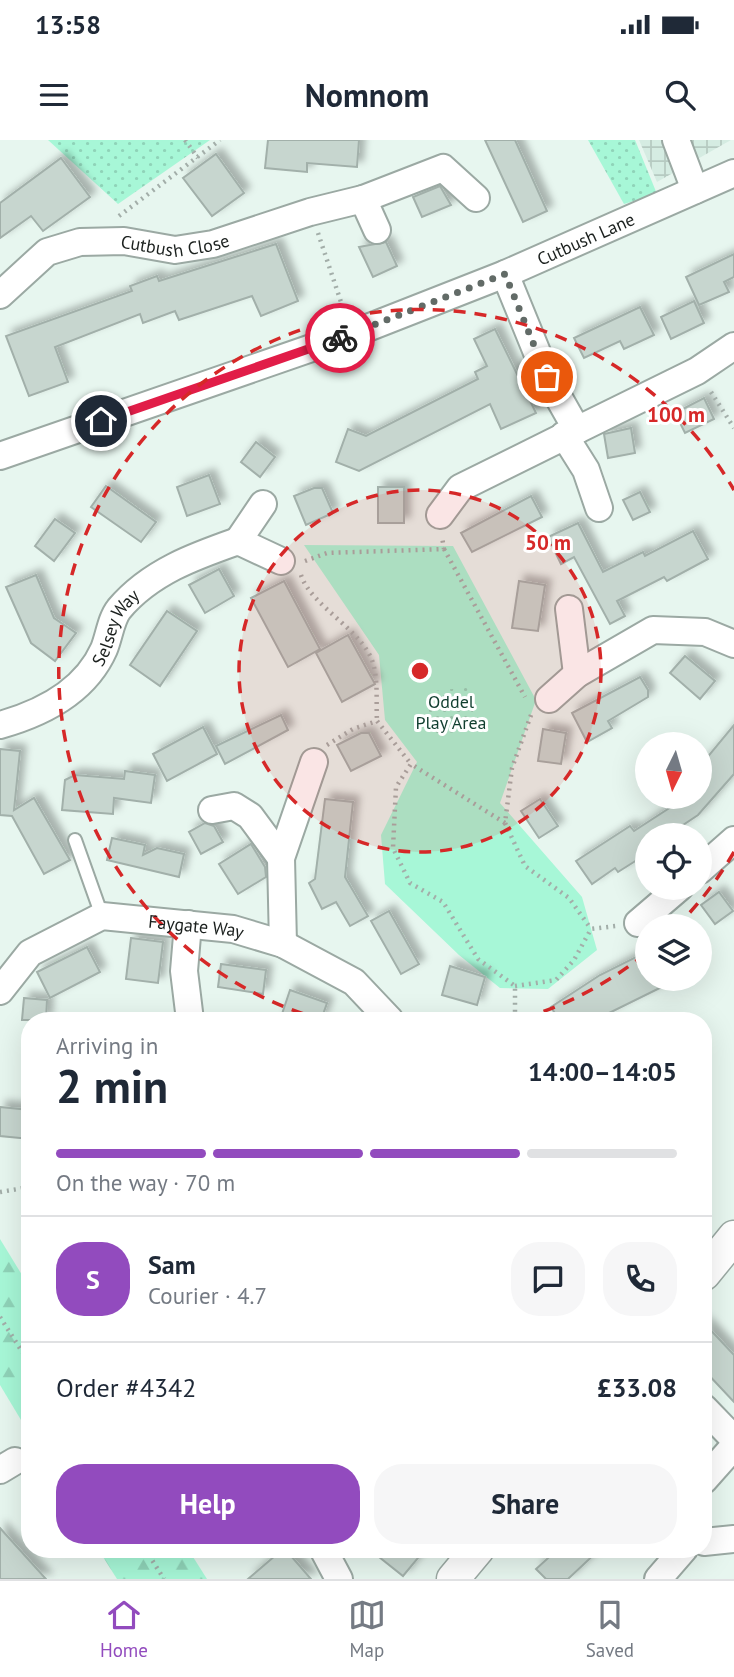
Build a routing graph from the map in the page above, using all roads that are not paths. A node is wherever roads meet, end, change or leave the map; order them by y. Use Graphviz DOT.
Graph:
graph roads {
  1 [pos="676,140"];
  2 [pos="734,173"];
  3 [pos="695,190"];
  4 [pos="476,198"];
  5 [pos="363,199"];
  6 [pos="377,230"];
  7 [pos="505,274"];
  8 [pos="0,295"];
  9 [pos="734,346"];
  10 [pos="571,432"];
  11 [pos="0,456"];
  12 [pos="263,504"];
  13 [pos="599,508"];
  14 [pos="439,515"];
  15 [pos="239,541"];
  16 [pos="281,561"];
  17 [pos="569,610"];
  18 [pos="734,644"];
  19 [pos="577,674"];
  20 [pos="541,705"];
  21 [pos="0,725"];
  22 [pos="314,762"];
  23 [pos="212,810"];
  24 [pos="75,840"];
  25 [pos="734,840"];
  26 [pos="281,858"];
  27 [pos="712,859"];
  28 [pos="665,900"];
  29 [pos="648,914"];
  30 [pos="102,916"];
  31 [pos="188,924"];
  32 [pos="283,944"];
  33 [pos="0,991"];
  34 [pos="189,1012"];
  35 [pos="382,1012"];
  36 [pos="734,1237"];
  37 [pos="712,1264"];
  38 [pos="712,1416"];
  39 [pos="734,1439"];
  40 [pos="734,1446"];
  41 [pos="712,1471"];
  42 [pos="734,1539"];
  43 [pos="712,1541"];
  44 [pos="328,1558"];
  45 [pos="470,1558"];
  46 [pos="676,1558"];
  47 [pos="340,1579"];
  48 [pos="453,1579"];
  49 [pos="658,1579"];
  1 -- 3 [label="street"];
  2 -- 3 [label="street, Cutbush Lane"];
  3 -- 7 [label="street, Cutbush Lane"];
  4 -- 5 [label="street, Cutbush Close"];
  5 -- 6 [label="street"];
  5 -- 8 [label="street, Cutbush Close"];
  7 -- 10 [label="street"];
  7 -- 11 [label="street, Cutbush Lane"];
  9 -- 10 [label="street"];
  10 -- 13 [label="street"];
  10 -- 14 [label="street"];
  12 -- 15 [label="street"];
  15 -- 16 [label="street"];
  15 -- 21 [label="street, Selsey Way"];
  17 -- 19 [label="street"];
  18 -- 19 [label="street"];
  19 -- 20 [label="street"];
  22 -- 26 [label="street"];
  23 -- 26 [label="street"];
  24 -- 30 [label="lane"];
  25 -- 27 [label="street"];
  26 -- 32 [label="street"];
  28 -- 29 [label="street"];
  30 -- 31 [label="street, Faygate Way"];
  30 -- 33 [label="street"];
  31 -- 32 [label="street, Faygate Way"];
  31 -- 34 [label="street"];
  32 -- 35 [label="street, Faygate Way"];
  36 -- 37 [label="street"];
  38 -- 39 [label="street"];
  40 -- 41 [label="street"];
  42 -- 43 [label="street"];
  44 -- 47 [label="street"];
  45 -- 48 [label="street"];
  46 -- 49 [label="street"];
}
